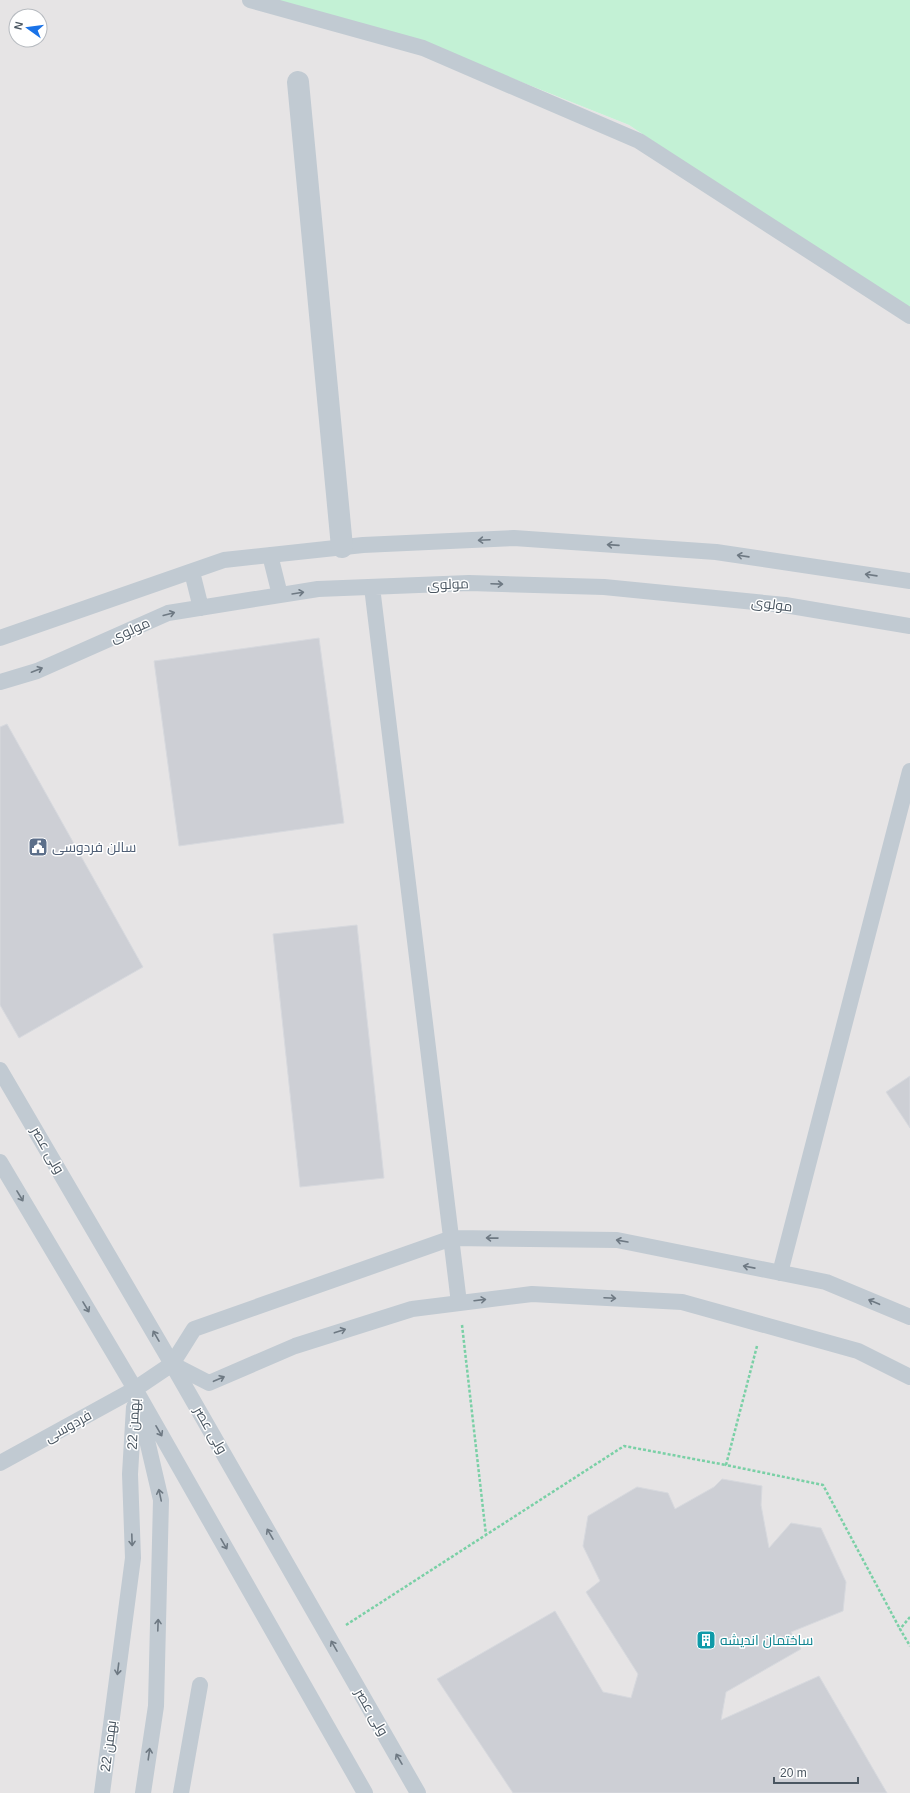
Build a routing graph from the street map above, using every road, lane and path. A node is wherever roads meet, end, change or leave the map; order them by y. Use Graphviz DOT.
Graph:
graph roads {
  1 [pos="250,0"];
  2 [pos="298,82"];
  3 [pos="910,316"];
  4 [pos="342,547"];
  5 [pos="270,555"];
  6 [pos="192,572"];
  7 [pos="910,581"];
  8 [pos="372,587"];
  9 [pos="280,595"];
  10 [pos="201,608"];
  11 [pos="910,626"];
  12 [pos="0,638"];
  13 [pos="0,682"];
  14 [pos="910,771"];
  15 [pos="0,1070"];
  16 [pos="0,1162"];
  17 [pos="452,1238"];
  18 [pos="780,1273"];
  19 [pos="459,1303"];
  20 [pos="910,1317"];
  21 [pos="762,1325"];
  22 [pos="172,1364"];
  23 [pos="910,1377"];
  24 [pos="135,1389"];
  25 [pos="0,1463"];
  26 [pos="726,1465"];
  27 [pos="486,1535"];
  28 [pos="910,1617"];
  29 [pos="900,1629"];
  30 [pos="329,1636"];
  31 [pos="910,1646"];
  32 [pos="200,1685"];
  33 [pos="102,1793"];
  34 [pos="143,1793"];
  35 [pos="181,1793"];
  36 [pos="365,1793"];
  37 [pos="418,1793"];
  1 -- 3 [label="lane"];
  2 -- 4 [label="street"];
  4 -- 5 [label="lane"];
  7 -- 4 [label="lane, one-way"];
  5 -- 6 [label="lane"];
  5 -- 9 [label="lane"];
  6 -- 10 [label="lane"];
  6 -- 12 [label="lane"];
  9 -- 8 [label="lane, مولوی, one-way"];
  8 -- 11 [label="lane, مولوی, one-way"];
  8 -- 17 [label="lane"];
  9 -- 10 [label="lane, مولوی"];
  13 -- 10 [label="lane, مولوی, one-way"];
  14 -- 18 [label="lane"];
  22 -- 15 [label="lane, ولی عصر, one-way"];
  16 -- 24 [label="lane, one-way"];
  18 -- 17 [label="lane, one-way"];
  17 -- 19 [label="lane"];
  17 -- 22 [label="lane"];
  20 -- 18 [label="lane, one-way"];
  19 -- 21 [label="lane, one-way"];
  22 -- 19 [label="lane, one-way"];
  19 -- 27 [label="path"];
  21 -- 23 [label="lane"];
  21 -- 26 [label="path"];
  22 -- 24 [label="lane, فردوسی"];
  30 -- 22 [label="lane, ولی عصر, one-way"];
  24 -- 25 [label="lane, فردوسی"];
  24 -- 33 [label="lane, 22 بهمن, one-way"];
  34 -- 24 [label="lane, 22 بهمن, one-way"];
  24 -- 36 [label="lane, one-way"];
  26 -- 27 [label="path"];
  26 -- 29 [label="path"];
  27 -- 30 [label="path"];
  28 -- 29 [label="path"];
  29 -- 31 [label="path"];
  37 -- 30 [label="lane, ولی عصر, one-way"];
  32 -- 35 [label="lane"];
}
